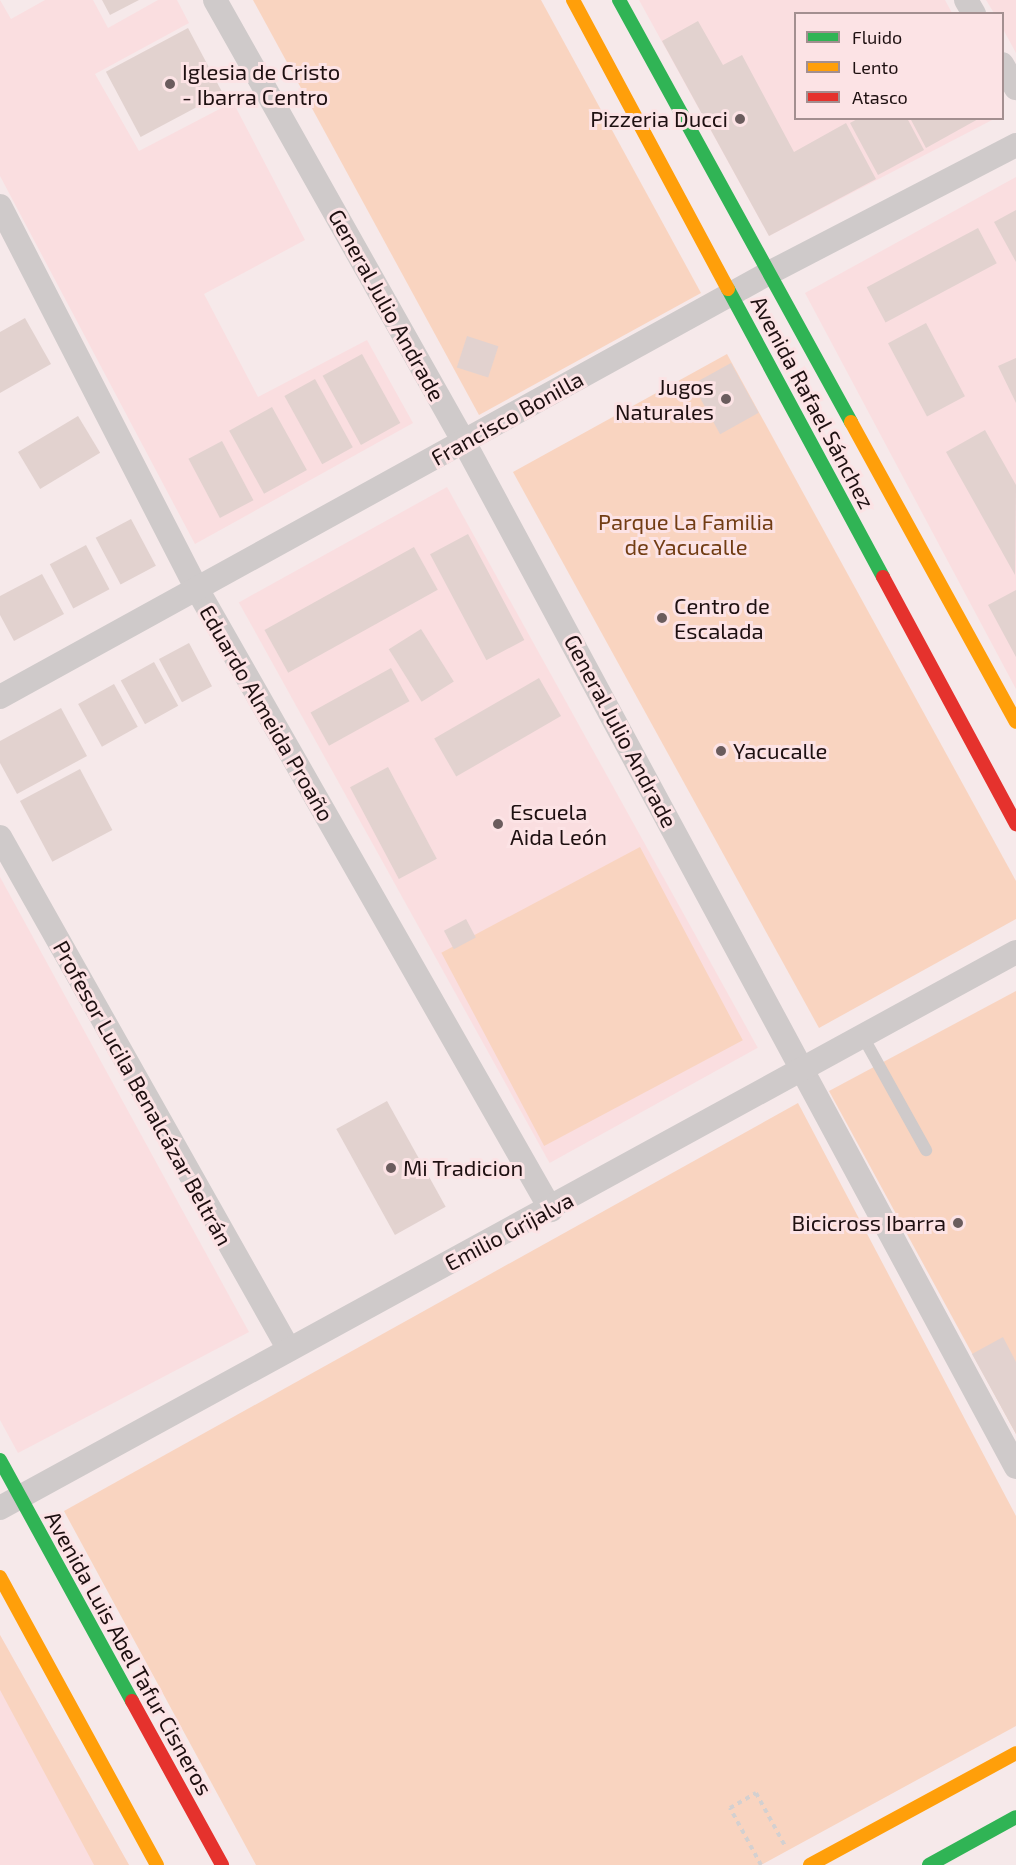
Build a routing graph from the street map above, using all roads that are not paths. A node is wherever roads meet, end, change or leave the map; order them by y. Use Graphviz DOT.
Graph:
graph roads {
  1 [pos="215,0"];
  2 [pos="573,0"];
  3 [pos="618,0"];
  4 [pos="1004,67"];
  5 [pos="1016,88"];
  6 [pos="1016,145"];
  7 [pos="0,206"];
  8 [pos="769,273"];
  9 [pos="733,296"];
  10 [pos="464,442"];
  11 [pos="197,590"];
  12 [pos="0,697"];
  13 [pos="1016,722"];
  14 [pos="1016,824"];
  15 [pos="0,837"];
  16 [pos="1016,952"];
  17 [pos="862,1035"];
  18 [pos="804,1069"];
  19 [pos="926,1150"];
  20 [pos="551,1210"];
  21 [pos="288,1347"];
  22 [pos="0,1460"];
  23 [pos="1016,1467"];
  24 [pos="10,1503"];
  25 [pos="0,1577"];
  26 [pos="1016,1753"];
  27 [pos="1016,1817"];
  28 [pos="157,1865"];
  29 [pos="222,1865"];
  30 [pos="810,1865"];
  31 [pos="929,1865"];
  1 -- 10 [label="street, General Julio Andrade"];
  2 -- 9 [label="street, Avenida Rafael Sánchez"];
  3 -- 8 [label="street, Avenida Rafael Sánchez"];
  4 -- 5 [label="street"];
  6 -- 8 [label="street, Francisco Bonilla"];
  7 -- 11 [label="street, Eduardo Almeida Proaño"];
  8 -- 9 [label="street, Francisco Bonilla"];
  8 -- 13 [label="street, Avenida Rafael Sánchez"];
  9 -- 10 [label="street, Francisco Bonilla"];
  9 -- 14 [label="street, Avenida Rafael Sánchez"];
  10 -- 11 [label="street, Francisco Bonilla"];
  10 -- 18 [label="street, General Julio Andrade"];
  11 -- 12 [label="street, Francisco Bonilla"];
  11 -- 20 [label="street, Eduardo Almeida Proaño"];
  15 -- 21 [label="street, Profesor Lucila Benalcázar Beltrán"];
  16 -- 17 [label="street, Emilio Grijalva"];
  17 -- 18 [label="street, Emilio Grijalva"];
  17 -- 19 [label="lane"];
  18 -- 20 [label="street, Emilio Grijalva"];
  18 -- 23 [label="street, General Julio Andrade"];
  20 -- 21 [label="street, Emilio Grijalva"];
  21 -- 24 [label="street, Emilio Grijalva"];
  22 -- 24 [label="street, Avenida Luis Abel Tafur Cisneros"];
  24 -- 29 [label="street, Avenida Luis Abel Tafur Cisneros"];
  25 -- 28 [label="street"];
  26 -- 30 [label="street"];
  27 -- 31 [label="street"];
}
